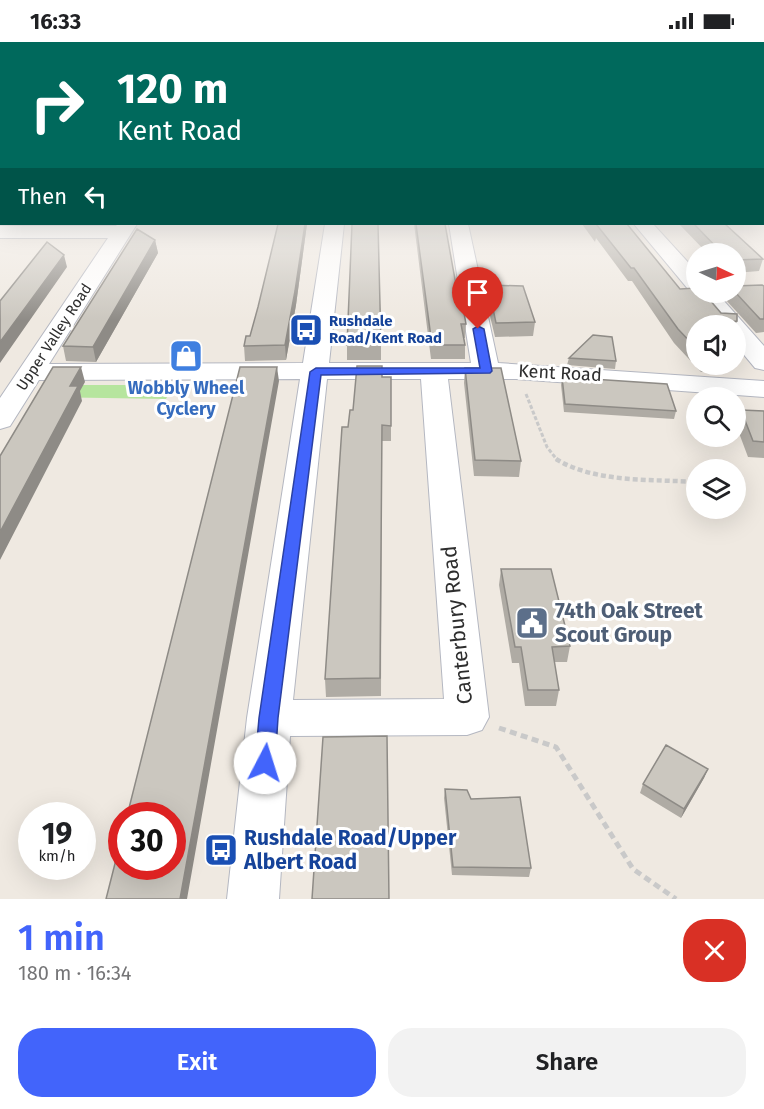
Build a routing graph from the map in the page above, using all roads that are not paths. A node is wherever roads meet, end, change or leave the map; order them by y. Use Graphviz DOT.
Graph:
graph roads {
  1 [pos="116,241"];
  2 [pos="332,241"];
  3 [pos="462,241"];
  4 [pos="658,241"];
  5 [pos="686,273"];
  6 [pos="713,303"];
  7 [pos="723,315"];
  8 [pos="746,341"];
  9 [pos="764,362"];
  10 [pos="486,371"];
  11 [pos="32,372"];
  12 [pos="316,372"];
  13 [pos="434,372"];
  14 [pos="764,388"];
  15 [pos="0,420"];
  16 [pos="269,718"];
  17 [pos="253,899"];
  1 -- 11 [label="street, Upper Valley Road"];
  2 -- 12 [label="street"];
  3 -- 10 [label="street"];
  4 -- 5 [label="street"];
  6 -- 7 [label="street"];
  8 -- 9 [label="street"];
  10 -- 13 [label="street, Kent Road"];
  10 -- 14 [label="street, Kent Road"];
  11 -- 12 [label="street, Kent Road"];
  11 -- 15 [label="street, Upper Valley Road"];
  12 -- 13 [label="street, Kent Road"];
  12 -- 16 [label="street"];
  13 -- 16 [label="street, Canterbury Road"];
  16 -- 17 [label="street"];
}
